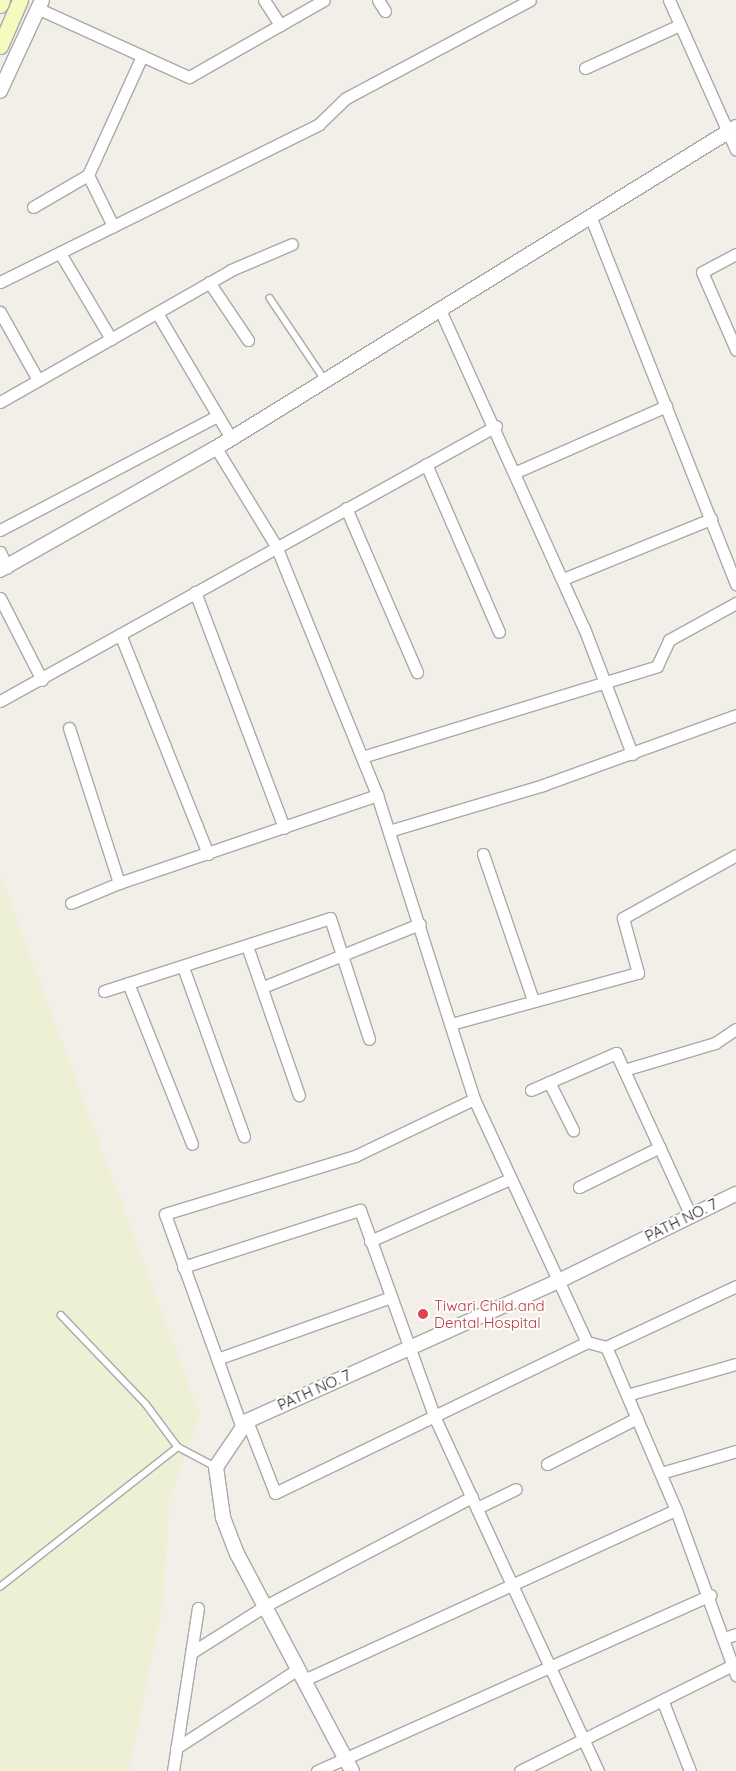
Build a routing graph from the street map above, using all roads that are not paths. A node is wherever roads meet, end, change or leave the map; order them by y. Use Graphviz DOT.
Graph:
graph roads {
  1 [pos="2,0"];
  2 [pos="20,0"];
  3 [pos="264,0"];
  4 [pos="324,0"];
  5 [pos="378,0"];
  6 [pos="530,0"];
  7 [pos="669,0"];
  8 [pos="0,5"];
  9 [pos="40,5"];
  10 [pos="385,11"];
  11 [pos="280,25"];
  12 [pos="680,25"];
  13 [pos="0,46"];
  14 [pos="142,56"];
  15 [pos="585,68"];
  16 [pos="0,92"];
  17 [pos="732,130"];
  18 [pos="736,150"];
  19 [pos="88,175"];
  20 [pos="33,207"];
  21 [pos="591,218"];
  22 [pos="113,226"];
  23 [pos="292,244"];
  24 [pos="60,252"];
  25 [pos="736,254"];
  26 [pos="0,282"];
  27 [pos="210,282"];
  28 [pos="270,298"];
  29 [pos="0,312"];
  30 [pos="441,312"];
  31 [pos="157,313"];
  32 [pos="111,338"];
  33 [pos="248,340"];
  34 [pos="736,350"];
  35 [pos="38,380"];
  36 [pos="325,380"];
  37 [pos="0,402"];
  38 [pos="666,406"];
  39 [pos="218,416"];
  40 [pos="496,426"];
  41 [pos="230,438"];
  42 [pos="216,448"];
  43 [pos="426,464"];
  44 [pos="516,472"];
  45 [pos="346,508"];
  46 [pos="711,519"];
  47 [pos="0,530"];
  48 [pos="276,546"];
  49 [pos="0,552"];
  50 [pos="3,568"];
  51 [pos="563,579"];
  52 [pos="736,584"];
  53 [pos="195,592"];
  54 [pos="0,598"];
  55 [pos="736,603"];
  56 [pos="499,632"];
  57 [pos="120,634"];
  58 [pos="417,672"];
  59 [pos="42,680"];
  60 [pos="605,680"];
  61 [pos="0,701"];
  62 [pos="736,715"];
  63 [pos="69,728"];
  64 [pos="632,754"];
  65 [pos="362,757"];
  66 [pos="377,795"];
  67 [pos="284,828"];
  68 [pos="389,831"];
  69 [pos="208,854"];
  70 [pos="483,854"];
  71 [pos="736,855"];
  72 [pos="119,883"];
  73 [pos="71,903"];
  74 [pos="420,924"];
  75 [pos="246,946"];
  76 [pos="342,956"];
  77 [pos="183,967"];
  78 [pos="128,983"];
  79 [pos="263,987"];
  80 [pos="104,991"];
  81 [pos="533,1000"];
  82 [pos="451,1024"];
  83 [pos="736,1029"];
  84 [pos="369,1039"];
  85 [pos="624,1070"];
  86 [pos="549,1082"];
  87 [pos="531,1090"];
  88 [pos="299,1095"];
  89 [pos="474,1099"];
  90 [pos="573,1130"];
  91 [pos="244,1136"];
  92 [pos="192,1144"];
  93 [pos="660,1147"];
  94 [pos="510,1179"];
  95 [pos="579,1187"];
  96 [pos="736,1194"];
  97 [pos="690,1214"];
  98 [pos="370,1241"];
  99 [pos="183,1267"];
  100 [pos="561,1280"];
  101 [pos="736,1286"];
  102 [pos="391,1297"];
  103 [pos="61,1315"];
  104 [pos="587,1342"];
  105 [pos="412,1346"];
  106 [pos="606,1347"];
  107 [pos="217,1359"];
  108 [pos="736,1364"];
  109 [pos="627,1395"];
  110 [pos="434,1416"];
  111 [pos="637,1418"];
  112 [pos="245,1424"];
  113 [pos="178,1447"];
  114 [pos="736,1451"];
  115 [pos="547,1464"];
  116 [pos="216,1467"];
  117 [pos="661,1473"];
  118 [pos="516,1489"];
  119 [pos="474,1502"];
  120 [pos="676,1510"];
  121 [pos="512,1583"];
  122 [pos="0,1587"];
  123 [pos="710,1595"];
  124 [pos="265,1606"];
  125 [pos="198,1608"];
  126 [pos="736,1634"];
  127 [pos="724,1638"];
  128 [pos="194,1650"];
  129 [pos="551,1666"];
  130 [pos="734,1670"];
  131 [pos="301,1675"];
  132 [pos="663,1702"];
  133 [pos="584,1740"];
  134 [pos="176,1748"];
  135 [pos="344,1758"];
  136 [pos="173,1771"];
  137 [pos="317,1771"];
  138 [pos="352,1771"];
  139 [pos="520,1771"];
  140 [pos="598,1771"];
  141 [pos="690,1771"];
  1 -- 8 [label="main road"];
  2 -- 13 [label="main road"];
  3 -- 11 [label="street"];
  4 -- 11 [label="street"];
  5 -- 10 [label="street"];
  6 -- 22 [label="street"];
  7 -- 12 [label="street"];
  9 -- 14 [label="street"];
  9 -- 16 [label="street"];
  11 -- 14 [label="street"];
  12 -- 15 [label="street"];
  12 -- 17 [label="street"];
  14 -- 19 [label="street"];
  17 -- 18 [label="street"];
  17 -- 21 [label="street"];
  19 -- 20 [label="street"];
  19 -- 22 [label="street"];
  21 -- 30 [label="street"];
  21 -- 38 [label="street"];
  22 -- 24 [label="street"];
  23 -- 27 [label="street"];
  24 -- 26 [label="street"];
  24 -- 32 [label="street"];
  25 -- 34 [label="street"];
  27 -- 31 [label="street"];
  27 -- 33 [label="street"];
  28 -- 36 [label="lane"];
  29 -- 35 [label="street"];
  30 -- 36 [label="street"];
  30 -- 40 [label="street"];
  31 -- 32 [label="street"];
  31 -- 39 [label="street"];
  32 -- 35 [label="street"];
  35 -- 37 [label="street"];
  36 -- 41 [label="street"];
  38 -- 44 [label="street"];
  38 -- 46 [label="street"];
  39 -- 41 [label="street"];
  39 -- 47 [label="street"];
  40 -- 43 [label="street"];
  40 -- 44 [label="street"];
  41 -- 42 [label="street"];
  42 -- 48 [label="street"];
  42 -- 50 [label="street"];
  43 -- 45 [label="street"];
  43 -- 56 [label="street"];
  44 -- 51 [label="street"];
  45 -- 48 [label="street"];
  45 -- 58 [label="street"];
  46 -- 51 [label="street"];
  46 -- 52 [label="street"];
  48 -- 53 [label="street"];
  48 -- 65 [label="street"];
  49 -- 50 [label="street"];
  51 -- 60 [label="street"];
  53 -- 57 [label="street"];
  53 -- 67 [label="street"];
  54 -- 59 [label="street"];
  55 -- 60 [label="street"];
  57 -- 59 [label="street"];
  57 -- 69 [label="street"];
  59 -- 61 [label="street"];
  60 -- 64 [label="street"];
  60 -- 65 [label="street"];
  62 -- 64 [label="street"];
  63 -- 72 [label="street"];
  64 -- 68 [label="street"];
  65 -- 66 [label="street"];
  66 -- 67 [label="street"];
  66 -- 68 [label="street"];
  67 -- 69 [label="street"];
  68 -- 74 [label="street"];
  69 -- 72 [label="street"];
  70 -- 81 [label="street"];
  71 -- 81 [label="street"];
  72 -- 73 [label="street"];
  74 -- 76 [label="street"];
  74 -- 82 [label="street"];
  75 -- 76 [label="street"];
  75 -- 77 [label="street"];
  75 -- 79 [label="street"];
  76 -- 79 [label="street"];
  76 -- 84 [label="street"];
  77 -- 78 [label="street"];
  77 -- 91 [label="street"];
  78 -- 80 [label="street"];
  78 -- 92 [label="street"];
  79 -- 88 [label="street"];
  81 -- 82 [label="street"];
  82 -- 89 [label="street"];
  83 -- 85 [label="street"];
  85 -- 86 [label="street"];
  85 -- 93 [label="street"];
  86 -- 87 [label="street"];
  86 -- 90 [label="street"];
  89 -- 94 [label="street"];
  89 -- 99 [label="street"];
  93 -- 95 [label="street"];
  93 -- 97 [label="street"];
  94 -- 98 [label="street"];
  94 -- 100 [label="street"];
  96 -- 97 [label="street, PATH NO. 7"];
  97 -- 100 [label="street, PATH NO. 7"];
  98 -- 99 [label="street"];
  98 -- 102 [label="street"];
  99 -- 107 [label="street"];
  100 -- 104 [label="street"];
  100 -- 105 [label="street, PATH NO. 7"];
  101 -- 106 [label="street"];
  102 -- 105 [label="street"];
  102 -- 107 [label="street"];
  103 -- 113 [label="lane"];
  104 -- 106 [label="street"];
  104 -- 110 [label="street"];
  105 -- 110 [label="street"];
  105 -- 112 [label="street, PATH NO. 7"];
  106 -- 109 [label="street"];
  107 -- 112 [label="street"];
  108 -- 109 [label="street"];
  109 -- 111 [label="street"];
  110 -- 112 [label="street"];
  110 -- 119 [label="street"];
  111 -- 115 [label="street"];
  111 -- 117 [label="street"];
  112 -- 116 [label="street"];
  113 -- 116 [label="lane"];
  113 -- 122 [label="lane"];
  114 -- 117 [label="street"];
  116 -- 124 [label="street"];
  117 -- 120 [label="street"];
  118 -- 119 [label="street"];
  119 -- 121 [label="street"];
  119 -- 124 [label="street"];
  120 -- 121 [label="street"];
  120 -- 123 [label="street"];
  121 -- 129 [label="street"];
  121 -- 131 [label="street"];
  123 -- 127 [label="street"];
  123 -- 129 [label="street"];
  124 -- 128 [label="street"];
  124 -- 131 [label="street"];
  125 -- 128 [label="street"];
  126 -- 127 [label="street"];
  127 -- 130 [label="street"];
  128 -- 134 [label="street"];
  129 -- 133 [label="street"];
  129 -- 135 [label="street"];
  130 -- 132 [label="street"];
  131 -- 134 [label="street"];
  131 -- 135 [label="street"];
  132 -- 133 [label="street"];
  132 -- 141 [label="street"];
  133 -- 139 [label="street"];
  133 -- 140 [label="street"];
  134 -- 136 [label="street"];
  135 -- 137 [label="street"];
  135 -- 138 [label="street"];
}
